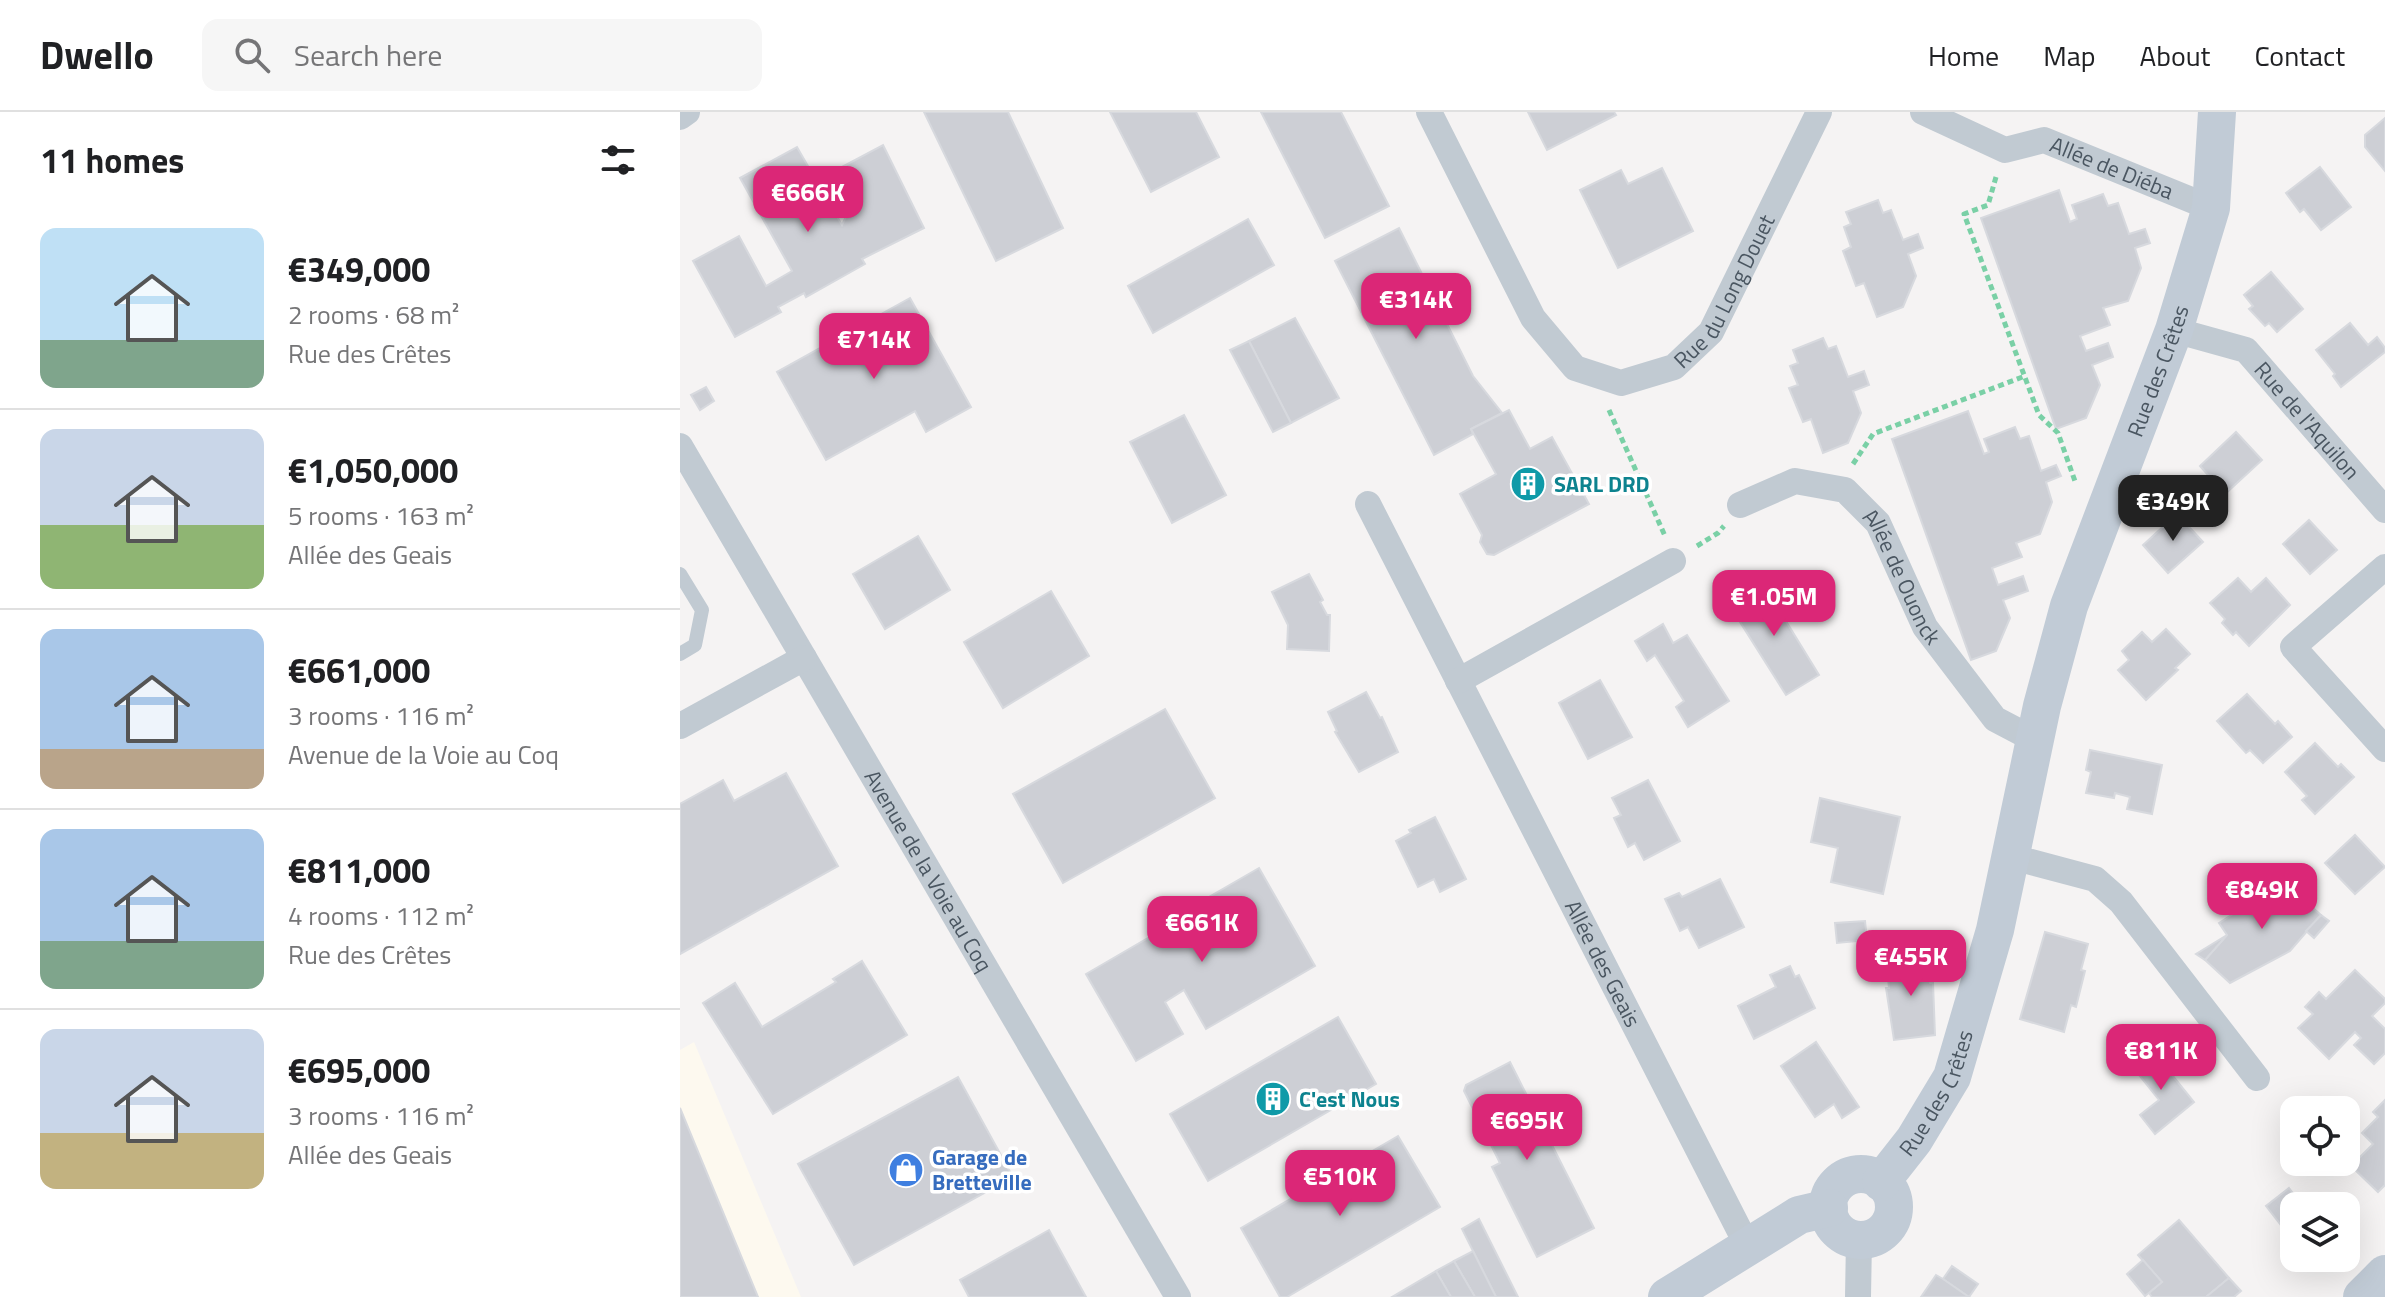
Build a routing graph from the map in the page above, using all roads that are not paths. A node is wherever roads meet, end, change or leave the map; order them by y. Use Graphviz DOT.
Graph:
graph roads {
  1 [pos="687,112"];
  2 [pos="1429,112"];
  3 [pos="1819,112"];
  4 [pos="1923,112"];
  5 [pos="2217,112"];
  6 [pos="680,117"];
  7 [pos="2211,208"];
  8 [pos="2174,330"];
  9 [pos="680,446"];
  10 [pos="1368,504"];
  11 [pos="1740,505"];
  12 [pos="2385,510"];
  13 [pos="1673,561"];
  14 [pos="2385,567"];
  15 [pos="680,574"];
  16 [pos="680,654"];
  17 [pos="804,658"];
  18 [pos="1458,681"];
  19 [pos="680,726"];
  20 [pos="2035,740"];
  21 [pos="2385,749"];
  22 [pos="2012,857"];
  23 [pos="2257,1078"];
  24 [pos="1881,1182"];
  25 [pos="1829,1208"];
  26 [pos="1859,1240"];
  27 [pos="1747,1245"];
  28 [pos="2385,1274"];
  29 [pos="1178,1297"];
  30 [pos="1667,1297"];
  31 [pos="1858,1297"];
  32 [pos="2362,1297"];
  1 -- 6 [label="street"];
  2 -- 3 [label="street, Rue du Long Douet"];
  4 -- 7 [label="street, Allée de Diéba"];
  5 -- 7 [label="street, Rue des Crêtes"];
  7 -- 8 [label="street, Rue des Crêtes"];
  8 -- 12 [label="street, Rue de l'Aquilon"];
  8 -- 20 [label="street, Rue des Crêtes"];
  9 -- 17 [label="street, Avenue de la Voie au Coq"];
  10 -- 18 [label="street, Allée des Geais"];
  11 -- 20 [label="street, Allée de Ouonck"];
  13 -- 18 [label="street"];
  14 -- 21 [label="street"];
  15 -- 16 [label="lane"];
  17 -- 19 [label="street"];
  17 -- 29 [label="street, Avenue de la Voie au Coq"];
  18 -- 27 [label="street, Allée des Geais"];
  20 -- 22 [label="street, Rue des Crêtes"];
  22 -- 23 [label="street"];
  22 -- 24 [label="street, Rue des Crêtes"];
  24 -- 25 [label="street"];
  24 -- 26 [label="street"];
  25 -- 26 [label="street"];
  25 -- 27 [label="street"];
  26 -- 31 [label="street"];
  27 -- 30 [label="street"];
  28 -- 32 [label="street"];
}
